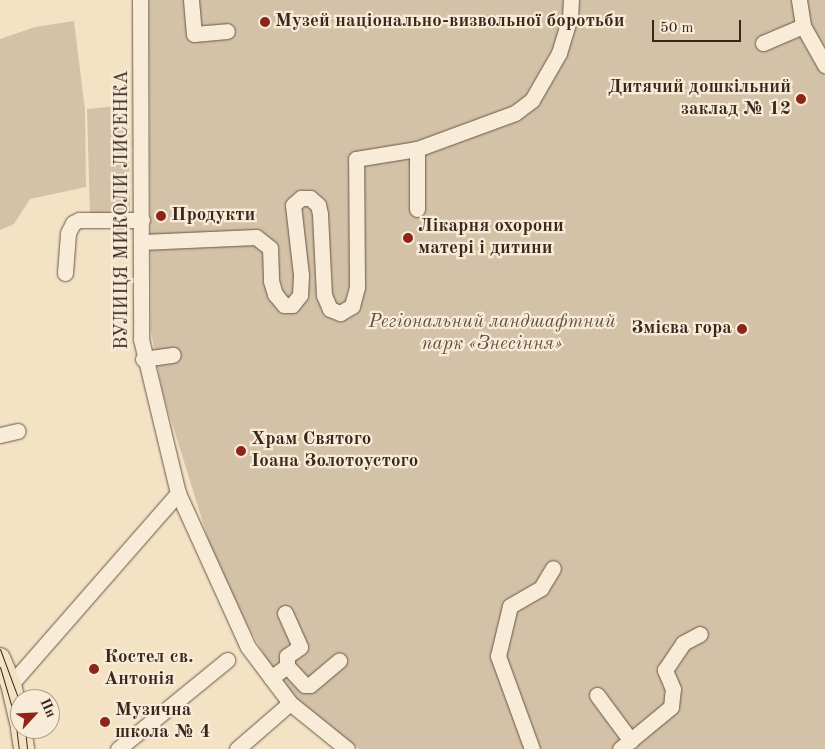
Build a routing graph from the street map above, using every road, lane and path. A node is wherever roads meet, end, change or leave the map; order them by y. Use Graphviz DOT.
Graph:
graph roads {
  1 [pos="140,0"];
  2 [pos="191,0"];
  3 [pos="571,0"];
  4 [pos="798,0"];
  5 [pos="803,26"];
  6 [pos="227,31"];
  7 [pos="763,42"];
  8 [pos="825,65"];
  9 [pos="417,149"];
  10 [pos="417,209"];
  11 [pos="142,220"];
  12 [pos="142,242"];
  13 [pos="65,274"];
  14 [pos="173,355"];
  15 [pos="143,359"];
  16 [pos="18,431"];
  17 [pos="0,435"];
  18 [pos="178,493"];
  19 [pos="553,568"];
  20 [pos="285,613"];
  21 [pos="700,634"];
  22 [pos="0,658"];
  23 [pos="226,660"];
  24 [pos="339,661"];
  25 [pos="287,666"];
  26 [pos="271,678"];
  27 [pos="11,684"];
  28 [pos="12,689"];
  29 [pos="597,695"];
  30 [pos="290,703"];
  31 [pos="626,745"];
  32 [pos="118,749"];
  33 [pos="237,749"];
  34 [pos="347,749"];
  35 [pos="532,749"];
  1 -- 11 [label="street, ВУЛИЦЯ МИКОЛИ ЛИСЕНКА"];
  2 -- 6 [label="street"];
  3 -- 9 [label="street"];
  4 -- 5 [label="street"];
  5 -- 7 [label="street"];
  5 -- 8 [label="street"];
  9 -- 10 [label="street"];
  9 -- 12 [label="street"];
  11 -- 12 [label="street, ВУЛИЦЯ МИКОЛИ ЛИСЕНКА"];
  11 -- 13 [label="street"];
  12 -- 15 [label="street, ВУЛИЦЯ МИКОЛИ ЛИСЕНКА"];
  14 -- 15 [label="street"];
  15 -- 18 [label="street, ВУЛИЦЯ МИКОЛИ ЛИСЕНКА"];
  16 -- 17 [label="street"];
  18 -- 26 [label="street, ВУЛИЦЯ МИКОЛИ ЛИСЕНКА"];
  18 -- 27 [label="street"];
  19 -- 35 [label="street"];
  20 -- 25 [label="street"];
  21 -- 31 [label="street"];
  22 -- 27 [label="main road"];
  23 -- 32 [label="street"];
  24 -- 25 [label="street"];
  25 -- 26 [label="street"];
  26 -- 30 [label="street, ВУЛИЦЯ МИКОЛИ ЛИСЕНКА"];
  27 -- 28 [label="main road"];
  29 -- 31 [label="street"];
  30 -- 33 [label="street"];
  30 -- 34 [label="street, ВУЛИЦЯ МИКОЛИ ЛИСЕНКА"];
}
